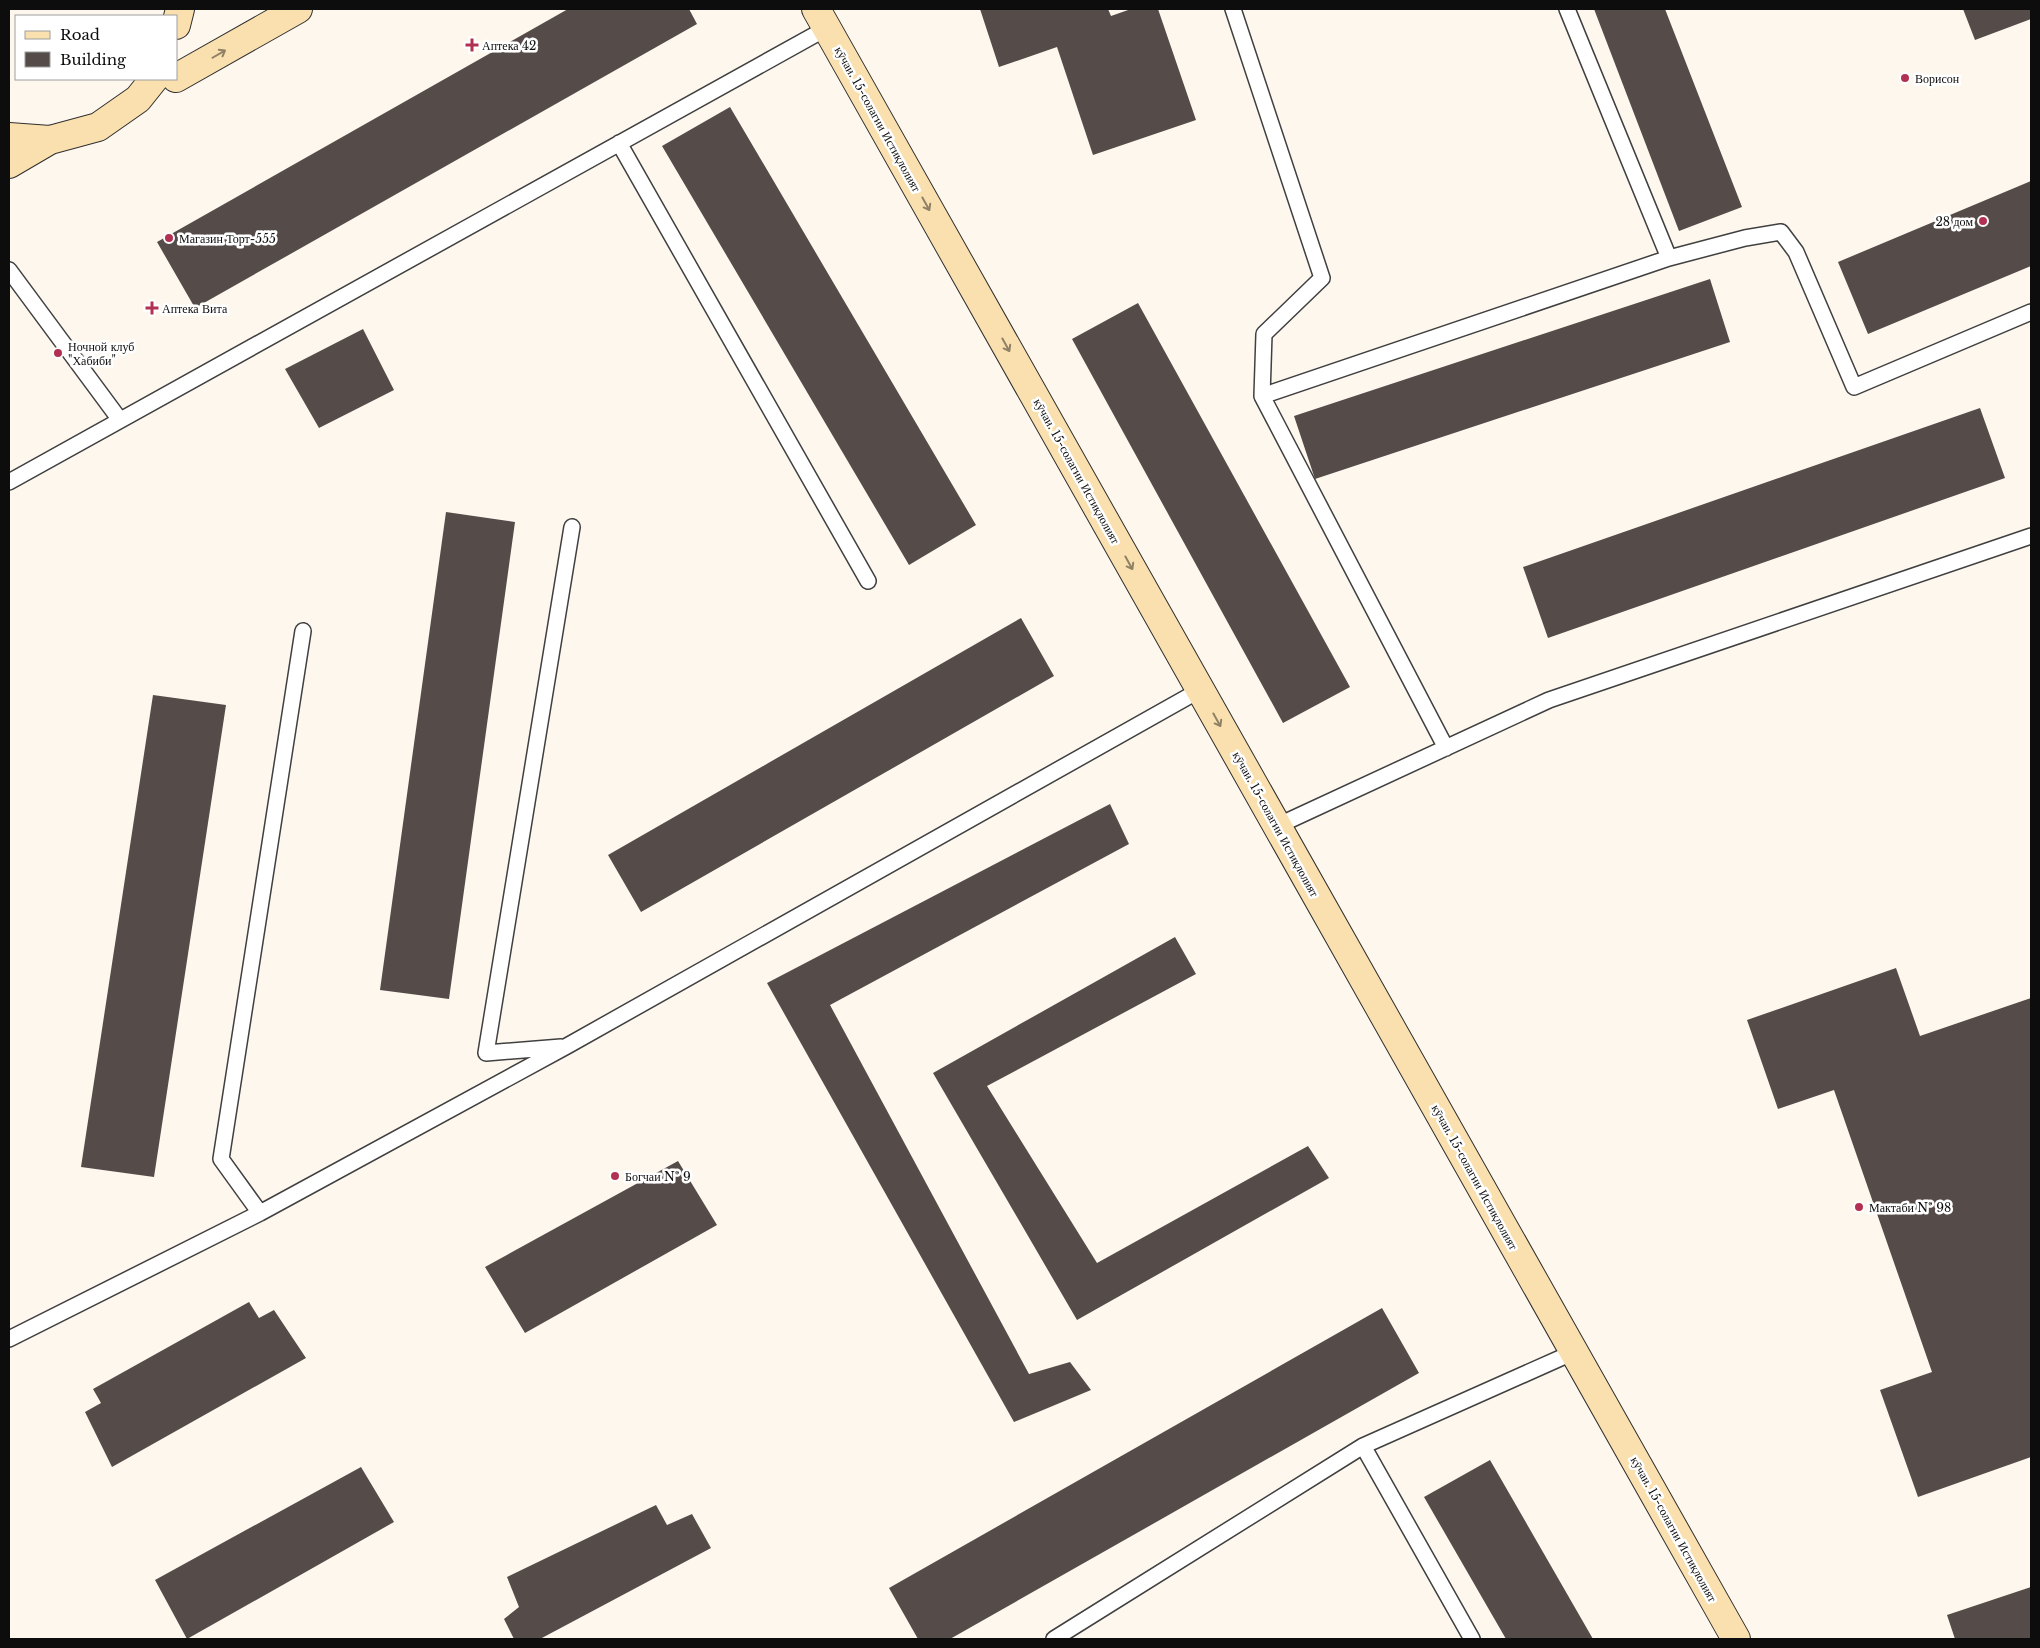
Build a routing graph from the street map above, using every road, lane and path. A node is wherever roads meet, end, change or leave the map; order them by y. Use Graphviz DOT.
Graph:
graph roads {
  1 [pos="298,9"];
  2 [pos="1233,9"];
  3 [pos="1567,9"];
  4 [pos="822,18"];
  5 [pos="178,76"];
  6 [pos="170,80"];
  7 [pos="146,89"];
  8 [pos="9,137"];
  9 [pos="50,140"];
  10 [pos="619,143"];
  11 [pos="9,164"];
  12 [pos="1669,258"];
  13 [pos="9,270"];
  14 [pos="2031,312"];
  15 [pos="1262,396"];
  16 [pos="120,420"];
  17 [pos="9,482"];
  18 [pos="572,527"];
  19 [pos="2031,536"];
  20 [pos="868,581"];
  21 [pos="303,631"];
  22 [pos="1200,690"];
  23 [pos="1446,748"];
  24 [pos="1276,826"];
  25 [pos="567,1046"];
  26 [pos="260,1213"];
  27 [pos="9,1339"];
  28 [pos="1574,1352"];
  29 [pos="1363,1446"];
  30 [pos="1062,1637"];
  31 [pos="1472,1639"];
  32 [pos="1736,1639"];
  5 -- 1 [label="street, one-way"];
  2 -- 15 [label="lane"];
  3 -- 12 [label="lane"];
  4 -- 10 [label="lane"];
  4 -- 22 [label="street, кӯчаи. 15-солагии Истиқлолият, one-way"];
  6 -- 7 [label="street"];
  7 -- 9 [label="street"];
  8 -- 9 [label="street"];
  9 -- 11 [label="street"];
  10 -- 16 [label="lane"];
  10 -- 20 [label="lane"];
  12 -- 14 [label="lane"];
  12 -- 15 [label="lane"];
  13 -- 16 [label="lane"];
  15 -- 23 [label="lane"];
  16 -- 17 [label="lane"];
  18 -- 25 [label="lane"];
  19 -- 23 [label="lane"];
  21 -- 26 [label="lane"];
  22 -- 24 [label="street, кӯчаи. 15-солагии Истиқлолият, one-way"];
  22 -- 25 [label="lane"];
  23 -- 24 [label="lane"];
  24 -- 28 [label="street, кӯчаи. 15-солагии Истиқлолият"];
  25 -- 26 [label="lane"];
  26 -- 27 [label="lane"];
  28 -- 29 [label="lane"];
  28 -- 32 [label="street, кӯчаи. 15-солагии Истиқлолият"];
  29 -- 30 [label="lane"];
  29 -- 31 [label="lane"];
}
